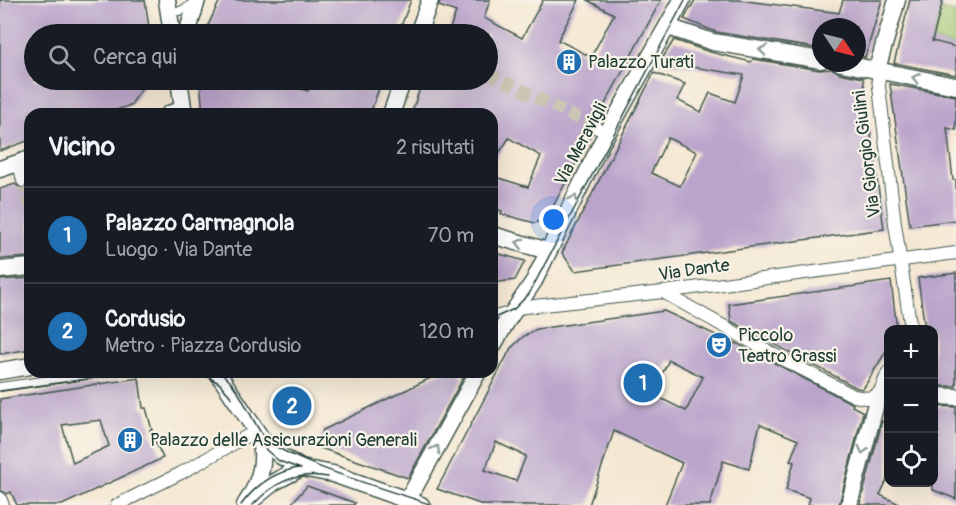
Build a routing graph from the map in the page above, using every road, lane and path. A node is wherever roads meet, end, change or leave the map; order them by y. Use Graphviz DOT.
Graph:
graph roads {
  1 [pos="430,0"];
  2 [pos="682,0"];
  3 [pos="897,0"];
  4 [pos="197,2"];
  5 [pos="168,5"];
  6 [pos="171,24"];
  7 [pos="190,24"];
  8 [pos="422,24"];
  9 [pos="668,27"];
  10 [pos="812,58"];
  11 [pos="866,71"];
  12 [pos="877,74"];
  13 [pos="956,87"];
  14 [pos="179,90"];
  15 [pos="399,90"];
  16 [pos="179,108"];
  17 [pos="393,108"];
  18 [pos="24,161"];
  19 [pos="0,169"];
  20 [pos="498,237"];
  21 [pos="548,251"];
  22 [pos="956,253"];
  23 [pos="901,260"];
  24 [pos="24,268"];
  25 [pos="0,270"];
  26 [pos="663,292"];
  27 [pos="516,309"];
  28 [pos="498,314"];
  29 [pos="909,325"];
  30 [pos="498,337"];
  31 [pos="24,367"];
  32 [pos="0,371"];
  33 [pos="64,378"];
  34 [pos="221,378"];
  35 [pos="475,378"];
  36 [pos="886,379"];
  37 [pos="0,387"];
  38 [pos="883,395"];
  39 [pos="938,396"];
  40 [pos="956,397"];
  41 [pos="256,431"];
  42 [pos="305,469"];
  43 [pos="0,498"];
  44 [pos="411,503"];
  45 [pos="3,505"];
  46 [pos="117,505"];
  47 [pos="246,505"];
  48 [pos="849,505"];
  1 -- 8 [label="street"];
  2 -- 9 [label="street, Via Meravigli"];
  3 -- 12 [label="street, Via Giorgio Giulini"];
  4 -- 5 [label="lane"];
  4 -- 7 [label="street"];
  5 -- 6 [label="street"];
  10 -- 9 [label="street, one-way"];
  21 -- 9 [label="street, Via Meravigli, one-way"];
  11 -- 12 [label="street"];
  13 -- 12 [label="street, one-way"];
  12 -- 23 [label="street, Via Giorgio Giulini"];
  14 -- 16 [label="street"];
  15 -- 17 [label="street"];
  18 -- 19 [label="street"];
  21 -- 20 [label="street, one-way"];
  21 -- 27 [label="street, Via Meravigli"];
  22 -- 23 [label="street, Via Dante"];
  23 -- 26 [label="street, Via Dante"];
  23 -- 29 [label="street"];
  24 -- 25 [label="street"];
  26 -- 27 [label="street, Via Dante"];
  26 -- 38 [label="street"];
  27 -- 28 [label="lane, Via Dante"];
  27 -- 30 [label="street, Via Meravigli"];
  31 -- 32 [label="street"];
  33 -- 37 [label="lane"];
  34 -- 41 [label="street"];
  44 -- 35 [label="street, one-way"];
  36 -- 38 [label="street"];
  38 -- 48 [label="street, one-way"];
  39 -- 40 [label="street"];
  41 -- 42 [label="street"];
  41 -- 46 [label="street"];
  41 -- 47 [label="street"];
  42 -- 44 [label="street"];
  42 -- 47 [label="street"];
  43 -- 45 [label="street"];
}
